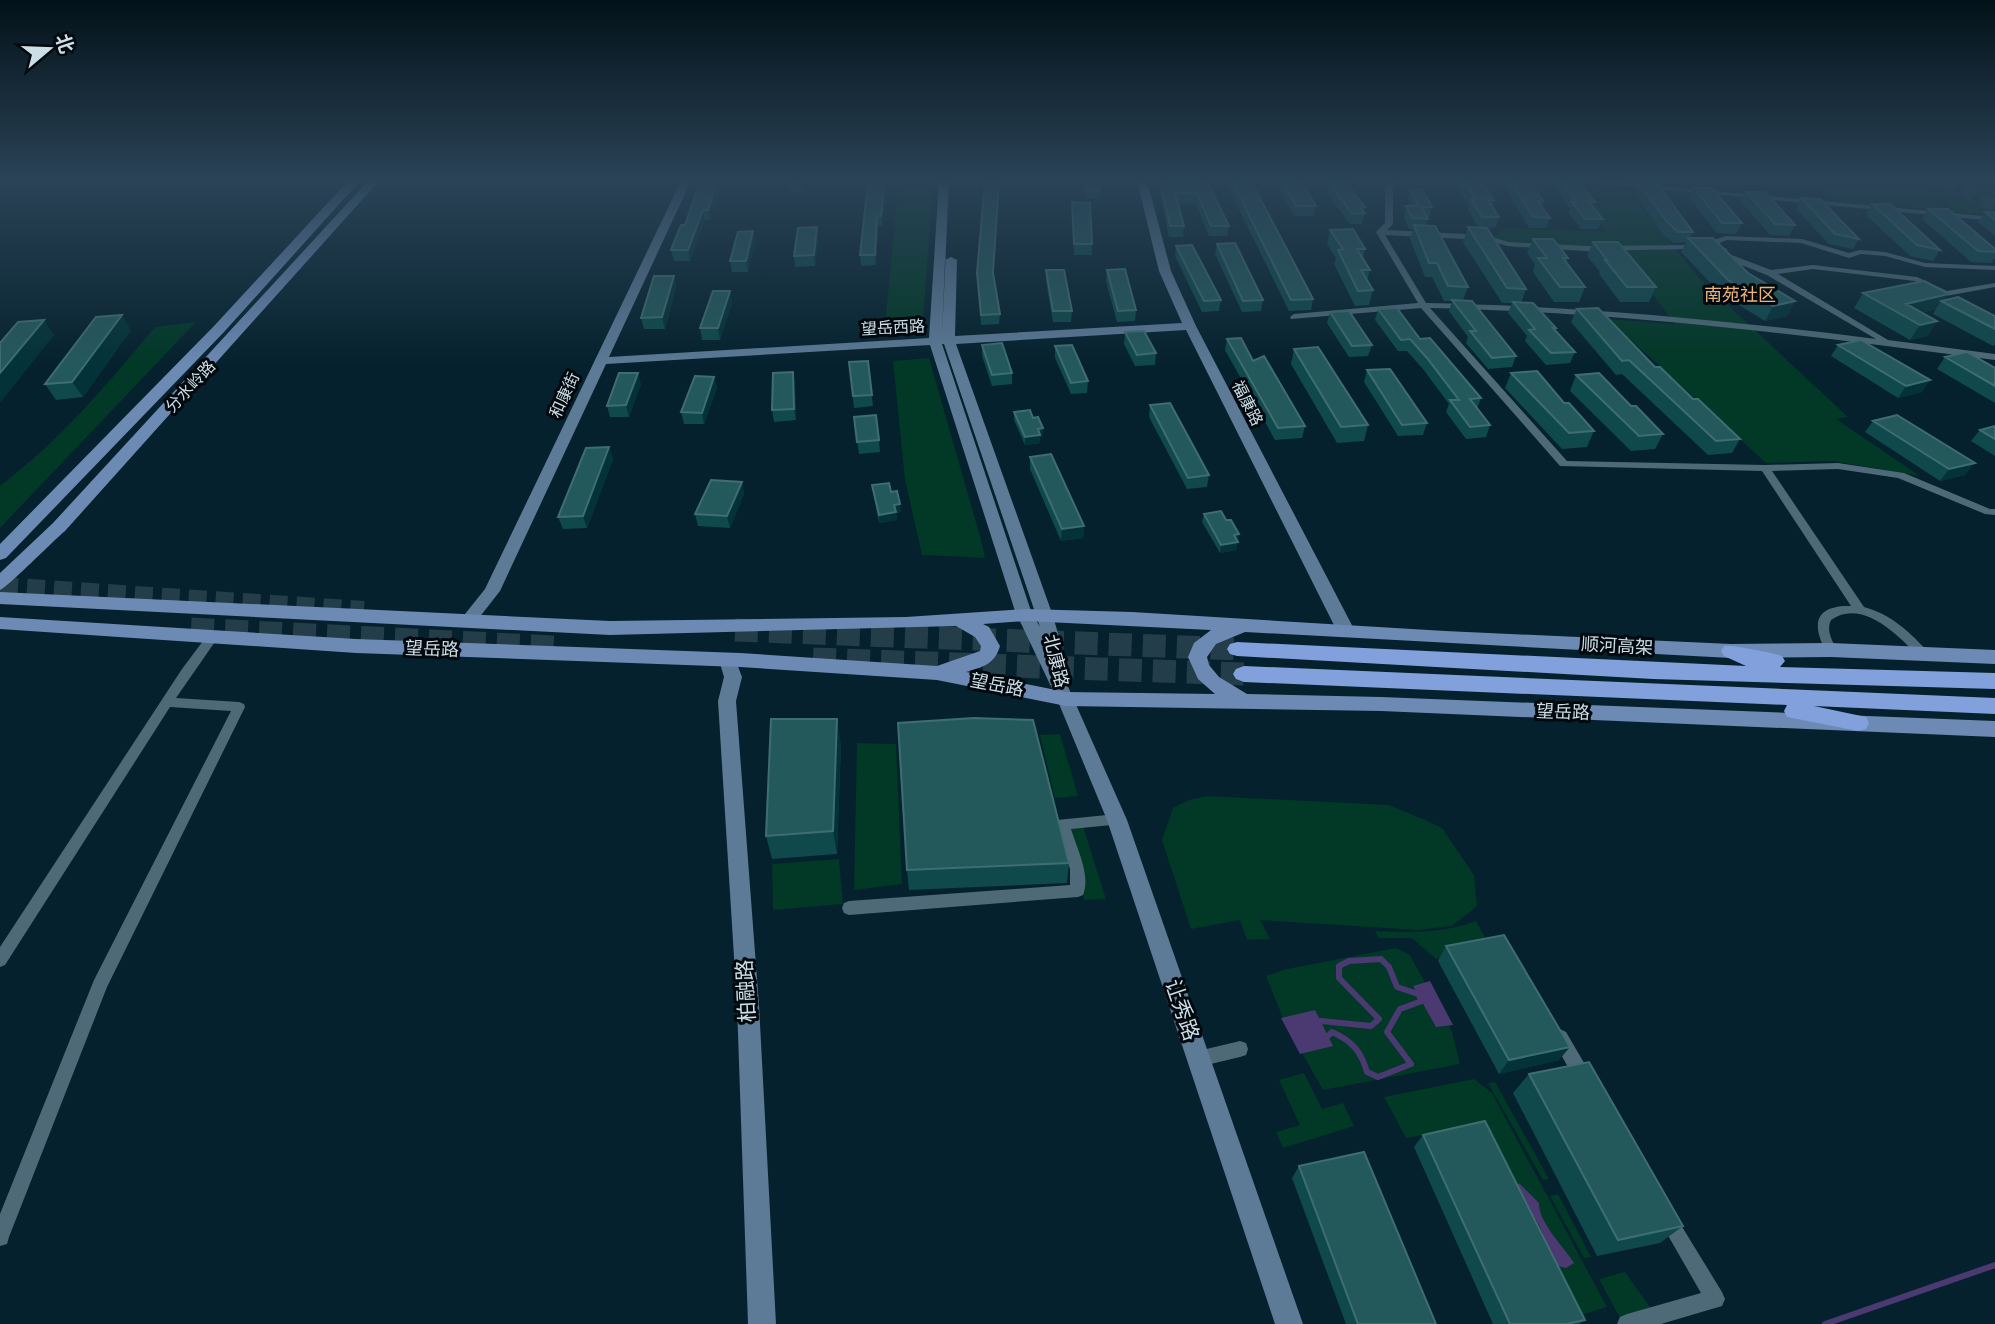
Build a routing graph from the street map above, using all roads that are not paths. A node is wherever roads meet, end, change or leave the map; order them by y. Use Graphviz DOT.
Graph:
graph roads {
  1 [pos="298,243"];
  2 [pos="319,243"];
  3 [pos="656,243"];
  4 [pos="943,243"];
  5 [pos="949,243"];
  6 [pos="1158,243"];
  7 [pos="1386,243"];
  8 [pos="1503,243"];
  9 [pos="1808,243"];
  10 [pos="1719,244"];
  11 [pos="1995,268"];
  12 [pos="1770,273"];
  13 [pos="1995,285"];
  14 [pos="1946,294"];
  15 [pos="1958,300"];
  16 [pos="1423,305"];
  17 [pos="1294,317"];
  18 [pos="1190,327"];
  19 [pos="219,329"];
  20 [pos="240,331"];
  21 [pos="942,341"];
  22 [pos="1889,343"];
  23 [pos="1995,357"];
  24 [pos="599,361"];
  25 [pos="1765,468"];
  26 [pos="1995,512"];
  27 [pos="0,554"];
  28 [pos="0,584"];
  29 [pos="0,598"];
  30 [pos="1859,609"];
  31 [pos="1035,616"];
  32 [pos="469,620"];
  33 [pos="961,621"];
  34 [pos="0,623"];
  35 [pos="1248,623"];
  36 [pos="1346,631"];
  37 [pos="213,636"];
  38 [pos="1237,649"];
  39 [pos="1831,650"];
  40 [pos="1731,651"];
  41 [pos="1925,656"];
  42 [pos="1995,657"];
  43 [pos="728,660"];
  44 [pos="937,673"];
  45 [pos="1244,674"];
  46 [pos="1880,676"];
  47 [pos="1995,681"];
  48 [pos="1704,695"];
  49 [pos="1066,699"];
  50 [pos="167,702"];
  51 [pos="1247,702"];
  52 [pos="1995,706"];
  53 [pos="1858,723"];
  54 [pos="1995,729"];
  55 [pos="1117,820"];
  56 [pos="849,908"];
  57 [pos="0,960"];
  58 [pos="1547,1017"];
  59 [pos="1240,1049"];
  60 [pos="1199,1059"];
  61 [pos="1591,1090"];
  62 [pos="1658,1204"];
  63 [pos="0,1237"];
  64 [pos="762,1324"];
  65 [pos="1289,1324"];
  66 [pos="1627,1324"];
  1 -- 19 [label="main road, 分水岭路"];
  2 -- 20 [label="main road, 分水岭路"];
  3 -- 24 [label="street, 和康街"];
  4 -- 21 [label="street, 北康路"];
  5 -- 21 [label="street, 北康路"];
  6 -- 18 [label="street, 福康路"];
  7 -- 16 [label="street"];
  8 -- 10 [label="street"];
  9 -- 11 [label="street"];
  10 -- 12 [label="street"];
  12 -- 14 [label="street"];
  12 -- 22 [label="street"];
  13 -- 14 [label="street"];
  14 -- 15 [label="street"];
  16 -- 17 [label="street"];
  16 -- 22 [label="street"];
  16 -- 25 [label="street"];
  18 -- 21 [label="street, 望岳西路"];
  18 -- 36 [label="street, 福康路"];
  19 -- 20 [label="street"];
  19 -- 27 [label="main road, 分水岭路"];
  20 -- 28 [label="main road, 分水岭路"];
  21 -- 24 [label="street, 望岳西路"];
  21 -- 31 [label="street, 北康路"];
  22 -- 23 [label="street"];
  24 -- 32 [label="street, 和康街"];
  25 -- 26 [label="street"];
  25 -- 30 [label="street"];
  29 -- 32 [label="main road, 望岳路"];
  30 -- 39 [label="street"];
  30 -- 41 [label="street"];
  31 -- 33 [label="main road, 望岳路"];
  31 -- 35 [label="main road, 望岳路"];
  31 -- 49 [label="street, 北康路"];
  32 -- 33 [label="main road, 望岳路"];
  33 -- 44 [label="main road"];
  34 -- 37 [label="main road, 望岳路"];
  35 -- 36 [label="main road, 望岳路"];
  35 -- 51 [label="main road"];
  36 -- 40 [label="main road, 望岳路"];
  37 -- 43 [label="main road, 望岳路"];
  37 -- 50 [label="street"];
  38 -- 46 [label="highway, 顺河高架"];
  39 -- 40 [label="main road, 望岳路"];
  39 -- 41 [label="main road, 望岳路"];
  40 -- 46 [label="highway"];
  41 -- 42 [label="main road, 望岳路"];
  43 -- 44 [label="main road, 望岳路"];
  43 -- 64 [label="street, 柏融路"];
  44 -- 49 [label="main road, 望岳路"];
  45 -- 48 [label="highway"];
  46 -- 47 [label="highway, 顺河高架"];
  48 -- 52 [label="highway"];
  48 -- 53 [label="highway"];
  49 -- 51 [label="main road, 望岳路"];
  49 -- 55 [label="street, 让秀路"];
  50 -- 57 [label="street"];
  50 -- 63 [label="street"];
  51 -- 53 [label="main road, 望岳路"];
  53 -- 54 [label="main road, 望岳路"];
  55 -- 56 [label="street"];
  55 -- 60 [label="street, 让秀路"];
  58 -- 61 [label="street"];
  59 -- 60 [label="street"];
  60 -- 65 [label="street, 让秀路"];
  62 -- 66 [label="street"];
}
